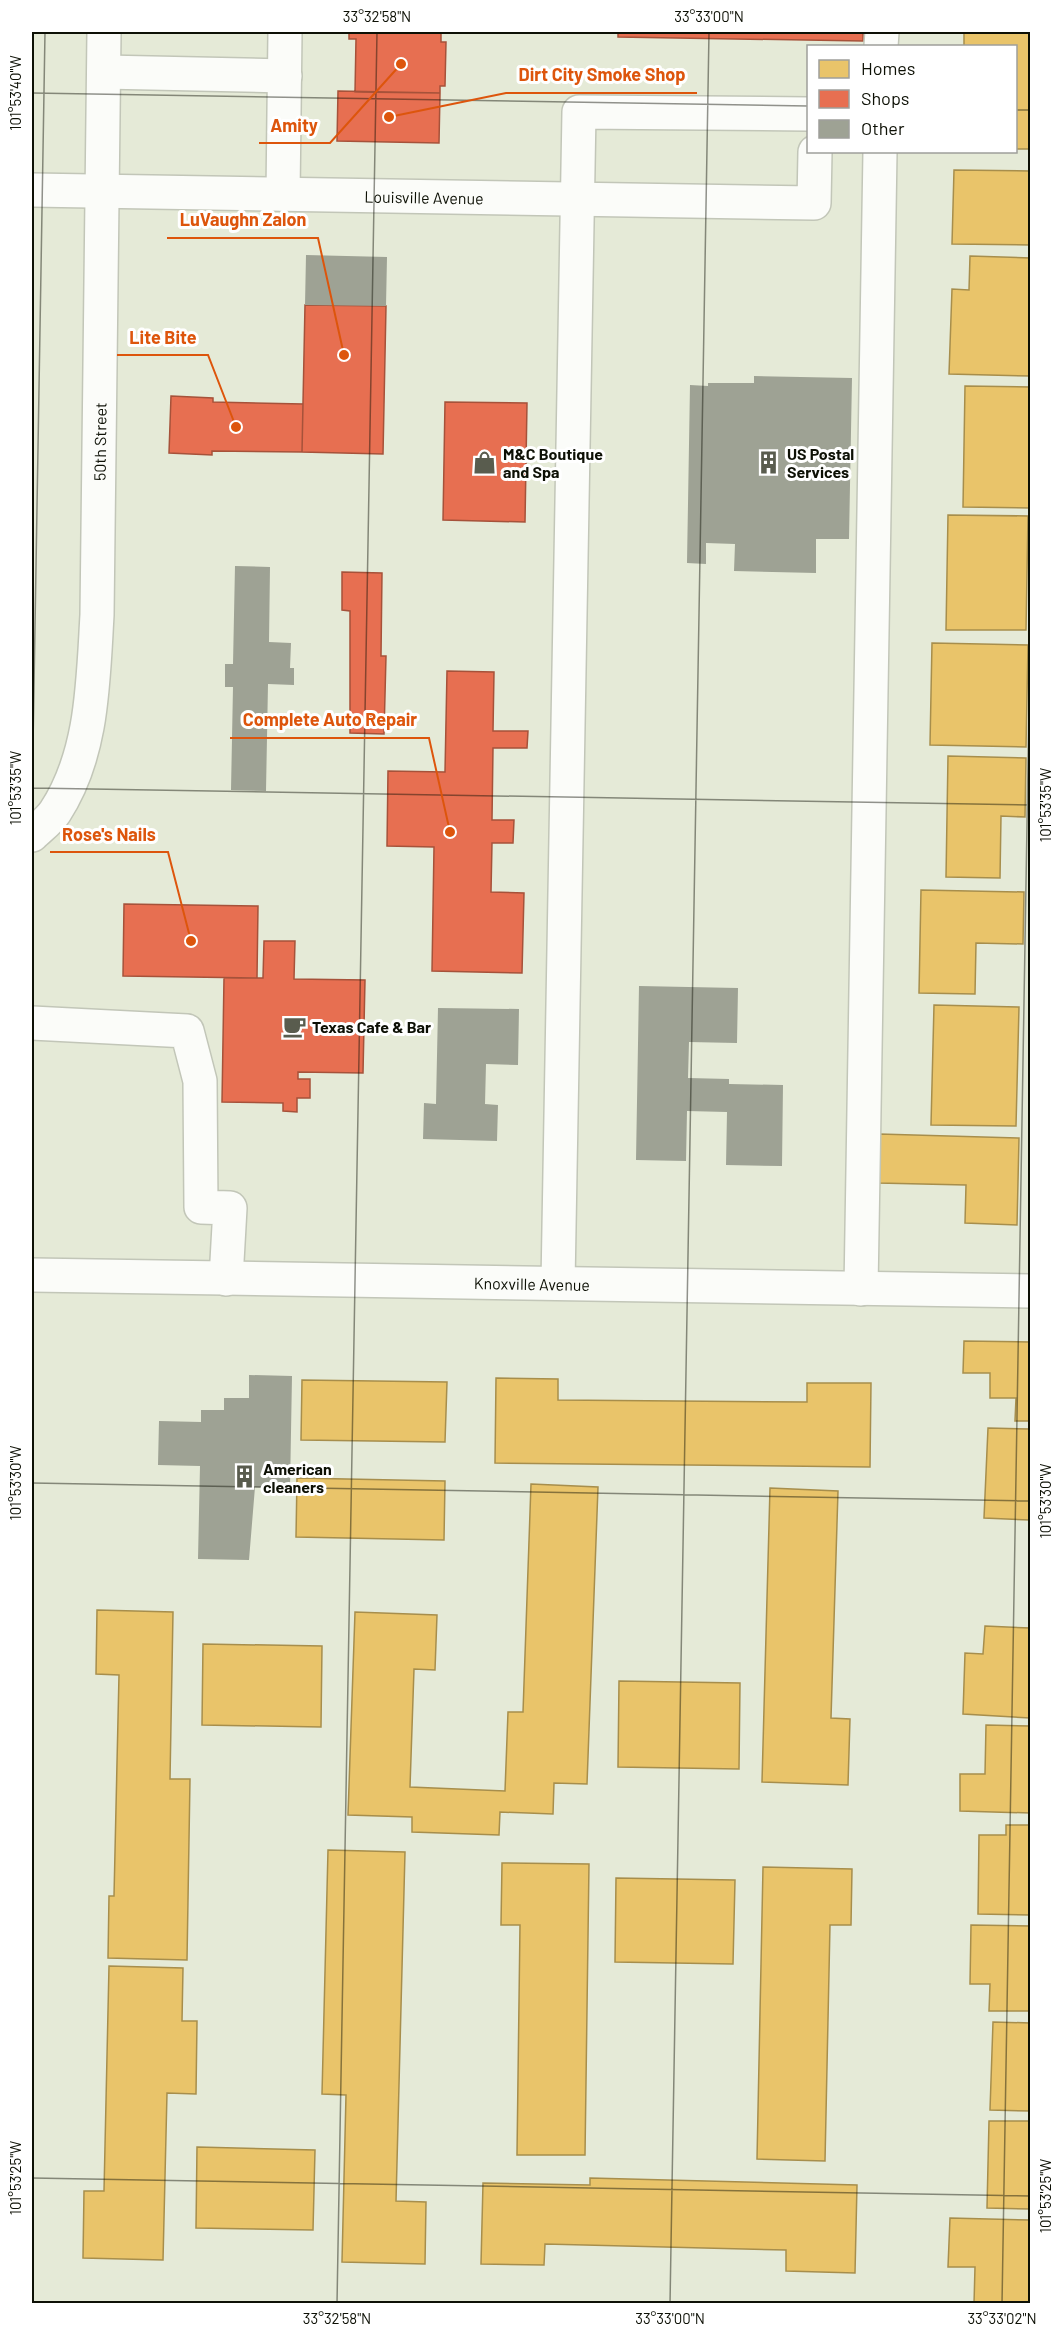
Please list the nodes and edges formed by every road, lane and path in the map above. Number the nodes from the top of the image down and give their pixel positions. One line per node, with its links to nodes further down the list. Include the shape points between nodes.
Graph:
1 (104, 32): 3 (street, 50th Street)
2 (285, 32): 4 (street)
3 (104, 72): 4 (street); 9 (street, 50th Street)
4 (285, 76): 10 (street)
5 (807, 114): 11 (street, via 579,112)
6 (815, 153): 11 (street, Louisville Avenue, via 814,203)
7 (880, 153): 17 (street)
8 (32, 190): 9 (street, Louisville Avenue)
9 (103, 191): 10 (street, Louisville Avenue); 12 (street, 50th Street, via 97,615 91,702 80,758 54,813)
10 (283, 194): 11 (street, Louisville Avenue)
11 (578, 199): 16 (street)
12 (32, 835)
13 (32, 1023): 15 (street, via 187,1031 200,1081 201,1207 230,1208)
14 (32, 1275): 15 (street, Knoxville Avenue)
15 (226, 1279): 16 (street, Knoxville Avenue)
16 (558, 1283): 17 (street, Knoxville Avenue)
17 (861, 1289): 18 (street, Knoxville Avenue)
18 (1030, 1291)

